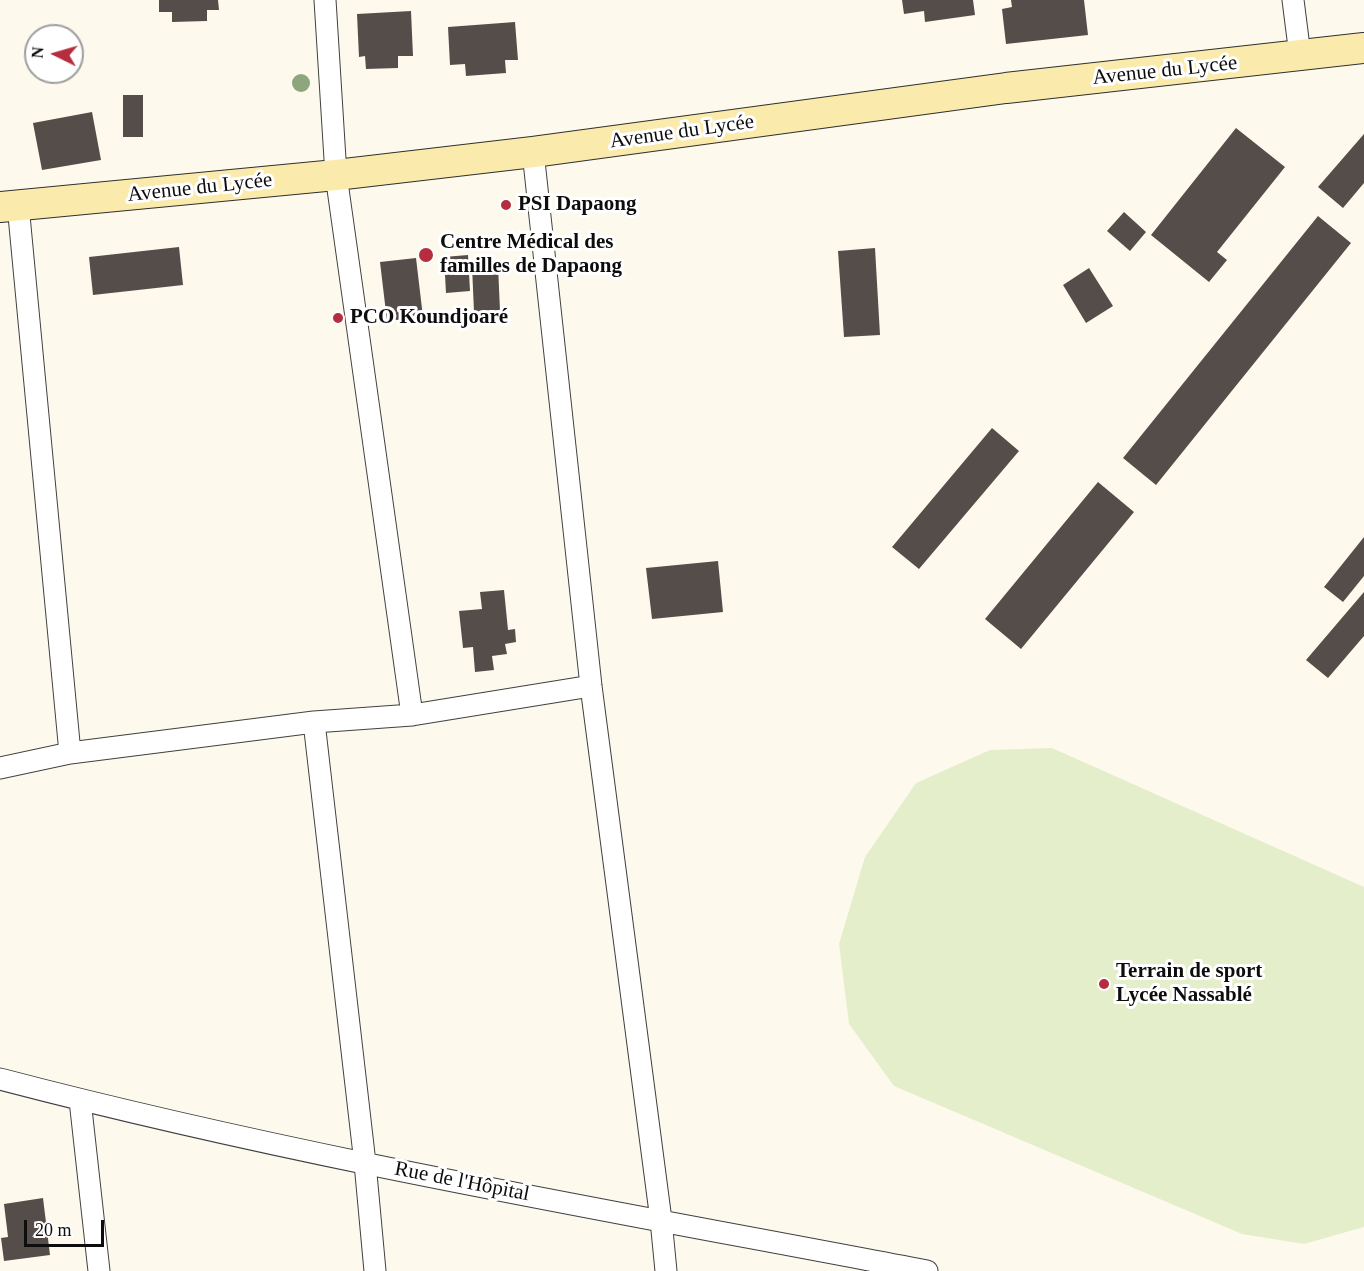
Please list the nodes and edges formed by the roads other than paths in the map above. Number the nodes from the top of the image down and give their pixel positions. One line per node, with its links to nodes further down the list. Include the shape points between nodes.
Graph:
1 (325, 0): 6 (street)
2 (1293, 0): 4 (street)
3 (1364, 48): 4 (main road, Avenue du Lycée)
4 (1300, 55): 5 (main road, Avenue du Lycée, via 1006,88)
5 (533, 152): 6 (main road, Avenue du Lycée); 8 (street)
6 (336, 175): 7 (main road, Avenue du Lycée); 9 (street)
7 (9, 206): 11 (street)
8 (591, 686): 9 (street); 16 (street)
9 (412, 715): 10 (street)
10 (314, 722): 11 (street); 15 (street)
11 (70, 753): 12 (street)
12 (0, 768)
13 (0, 1079): 14 (street, Rue de l'Hôpital)
14 (80, 1100): 15 (street, Rue de l'Hôpital); 17 (street)
15 (365, 1163): 16 (street, Rue de l'Hôpital); 18 (street)
16 (661, 1220): 19 (street); 20 (street, Rue de l'Hôpital)
17 (99, 1271)
18 (375, 1271)
19 (666, 1271)
20 (927, 1271)

